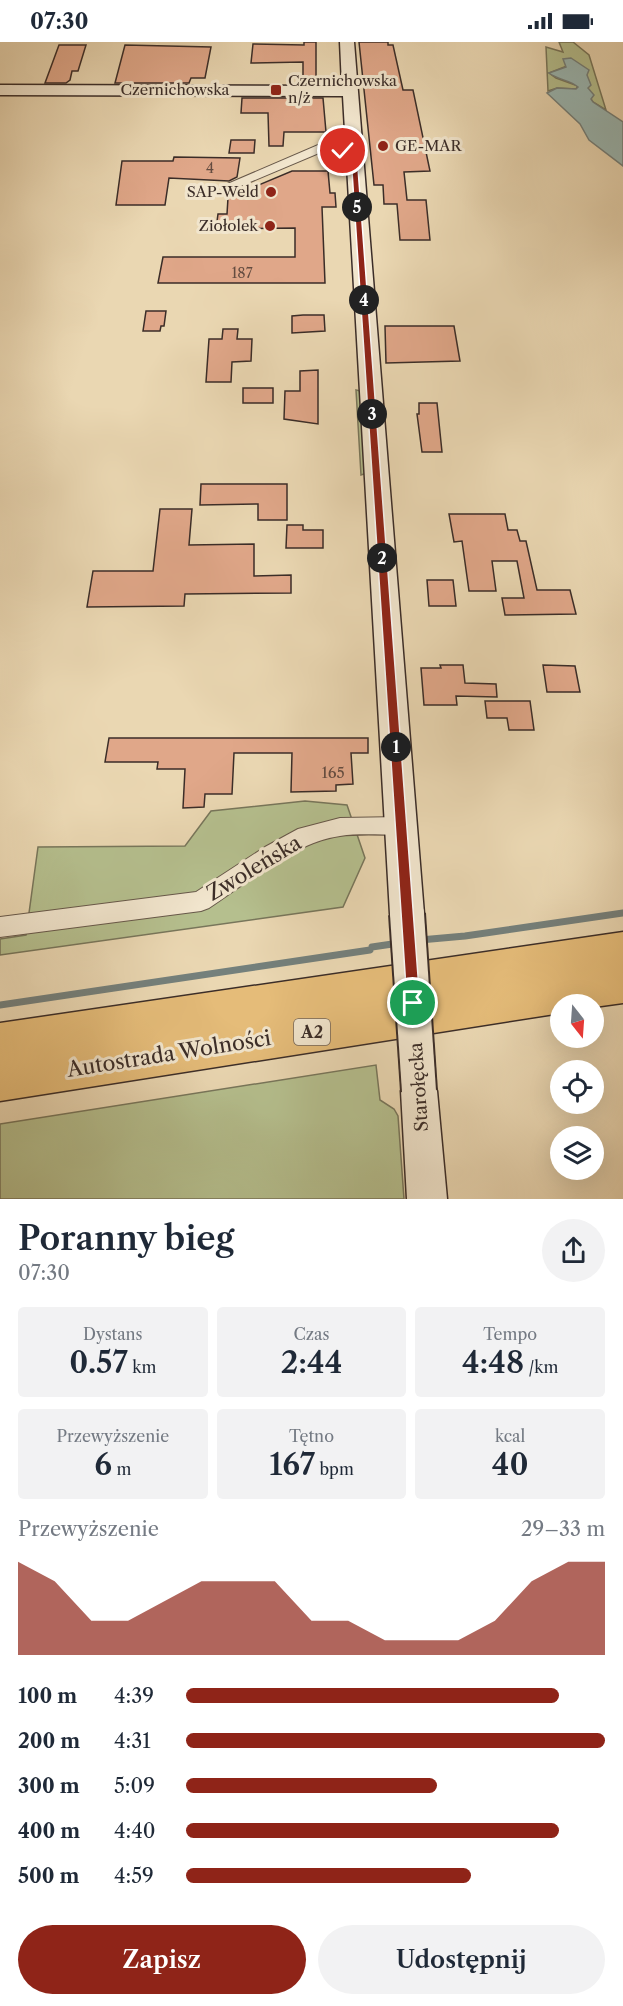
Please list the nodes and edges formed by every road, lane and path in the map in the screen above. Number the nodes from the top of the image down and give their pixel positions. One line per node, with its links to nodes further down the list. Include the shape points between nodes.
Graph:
1 (347, 42): 3 (street, Starołęcka)
2 (0, 90): 3 (street, Czernichowska)
3 (351, 91): 4 (street, Starołęcka)
4 (353, 145): 5 (street); 5 (street, via 343,151); 7 (street, Starołęcka)
5 (312, 150): 6 (street)
6 (231, 185)
7 (401, 826): 8 (street, Zwoleńska, via 340,827 306,836 201,901); 13 (street, Starołęcka, bridge)
8 (0, 927)
9 (623, 950): 11 (highway, Autostrada Wolności / A2)
10 (623, 984): 12 (highway, Autostrada Wolności / A2)
11 (0, 1043)
12 (0, 1080)
13 (427, 1199)

